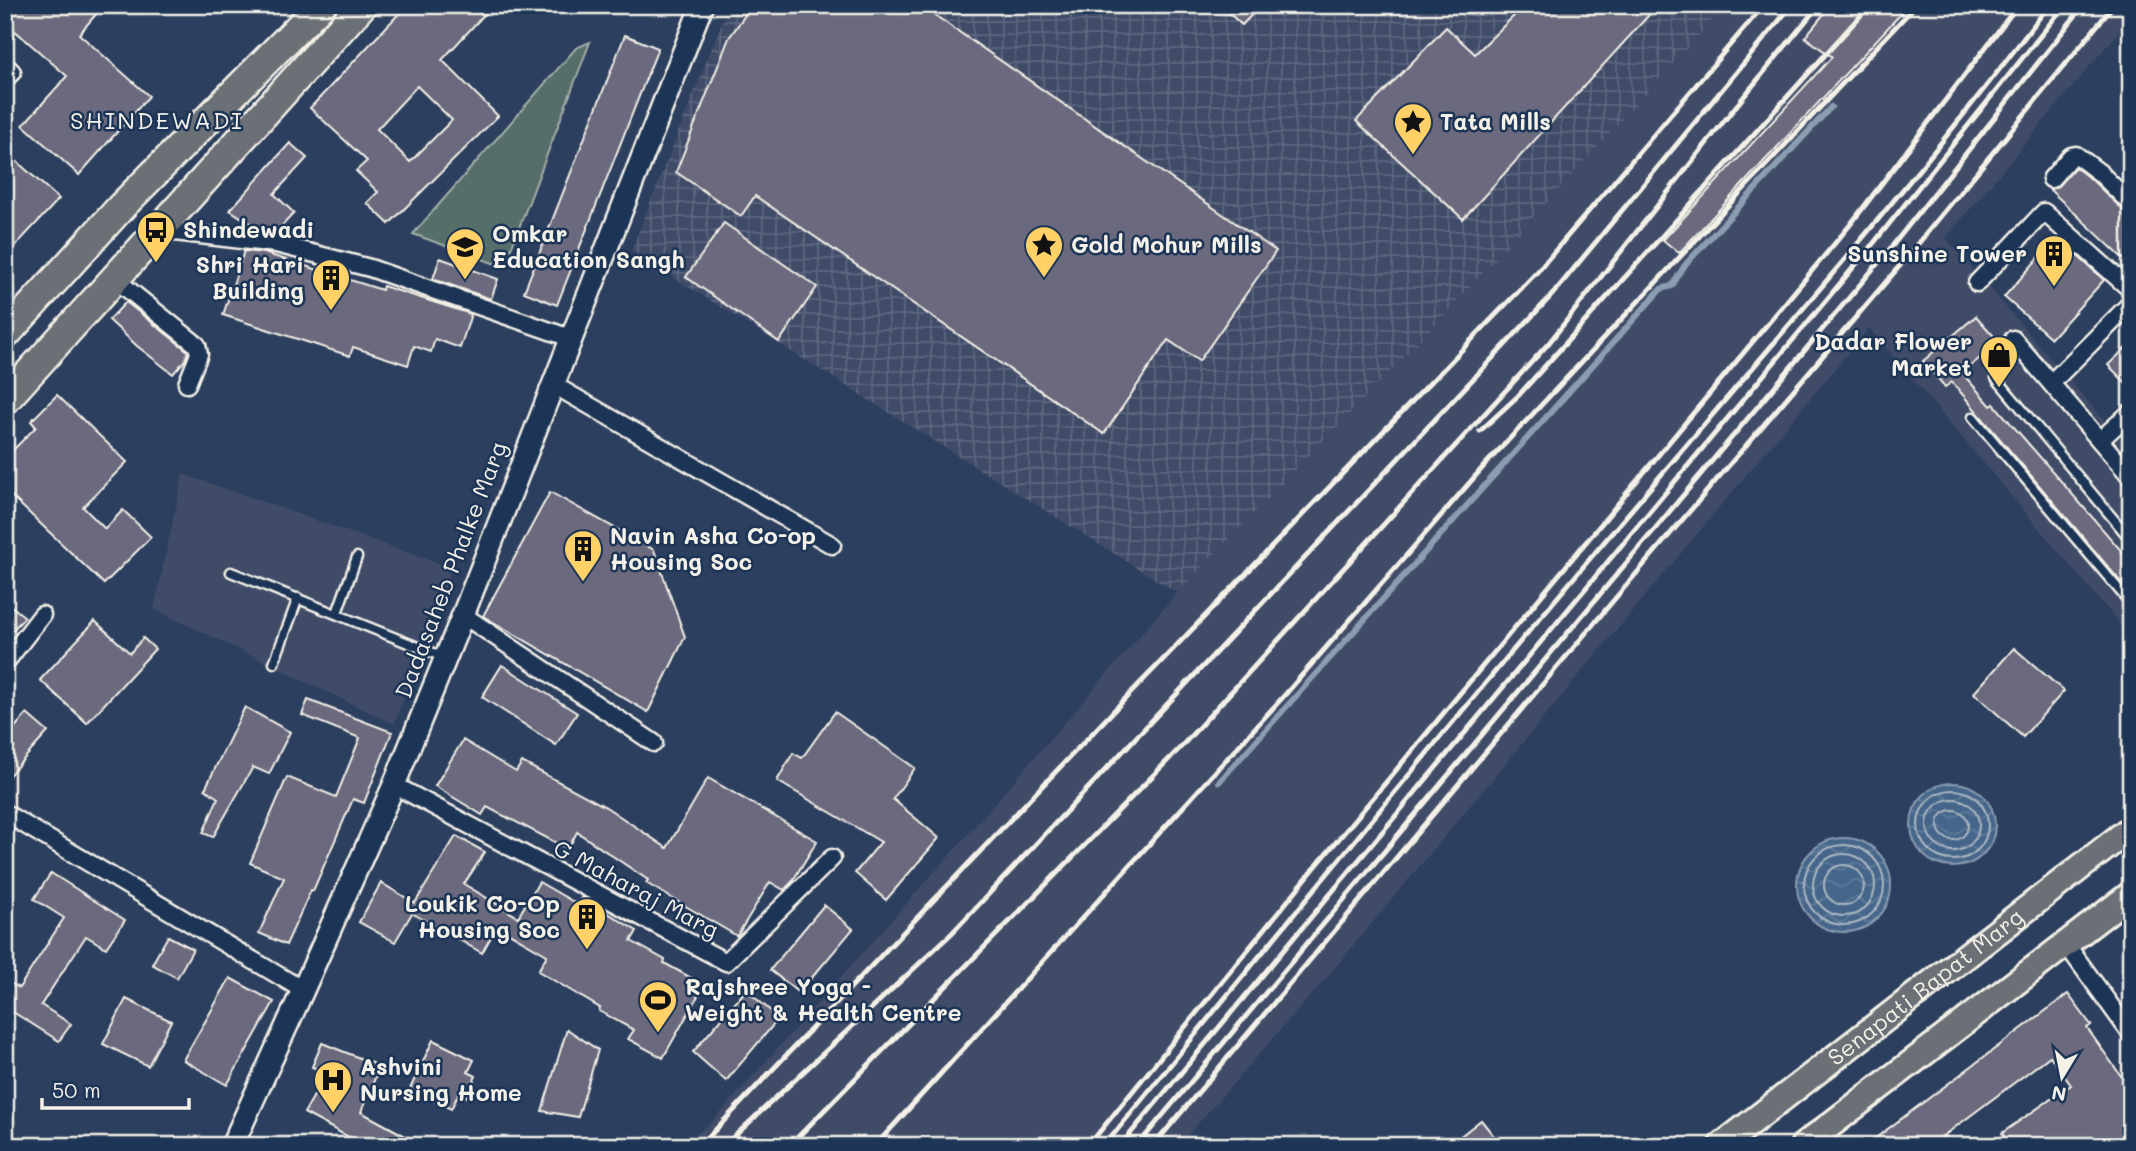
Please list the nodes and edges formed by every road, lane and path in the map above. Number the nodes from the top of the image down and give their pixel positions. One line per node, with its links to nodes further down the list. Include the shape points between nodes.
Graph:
1 (321, 5): 13 (highway, via 122,206)
2 (362, 5): 8 (highway)
3 (702, 5): 14 (street, Dadasaheb Phalke Marg)
4 (5, 65): 5 (street, via 12,72)
5 (5, 79)
6 (2051, 179): 7 (street, via 2076,155)
7 (2131, 204)
8 (158, 230): 9 (highway); 14 (street, via 276,244 370,268)
9 (115, 279): 18 (street, via 197,345 199,354); 20 (highway)
10 (1977, 283): 11 (street, via 2044,212)
11 (2131, 290)
12 (2131, 303): 17 (street)
13 (5, 335)
14 (570, 338): 19 (street, Dadasaheb Phalke Marg)
15 (2013, 339): 17 (street)
16 (1996, 378): 25 (lane)
17 (2051, 383): 23 (street)
18 (187, 384)
19 (552, 384): 26 (street); 33 (street, Dadasaheb Phalke Marg)
20 (5, 400)
21 (2131, 412): 23 (street)
22 (1973, 417): 30 (lane)
23 (2100, 440): 24 (street)
24 (2131, 477)
25 (2131, 540)
26 (832, 545)
27 (358, 557): 31 (lane)
28 (231, 572): 29 (lane)
29 (298, 598): 31 (lane); 36 (lane)
30 (2131, 604)
31 (337, 613): 34 (lane)
32 (42, 615): 35 (street)
33 (463, 615): 34 (street, Dadasaheb Phalke Marg); 37 (street)
34 (446, 658): 38 (street, Dadasaheb Phalke Marg)
35 (5, 663)
36 (274, 663)
37 (654, 743)
38 (394, 785): 41 (street, G Maharaj Marg, via 726,962); 44 (street, Dadasaheb Phalke Marg)
39 (5, 813): 44 (street)
40 (2131, 828): 47 (main road, Senapati Bapat Marg)
41 (832, 859)
42 (2131, 894): 43 (main road)
43 (2066, 944): 45 (street); 48 (main road)
44 (303, 990): 46 (street, Dadasaheb Phalke Marg)
45 (2131, 1034)
46 (232, 1146)
47 (1721, 1146)
48 (1803, 1146)

